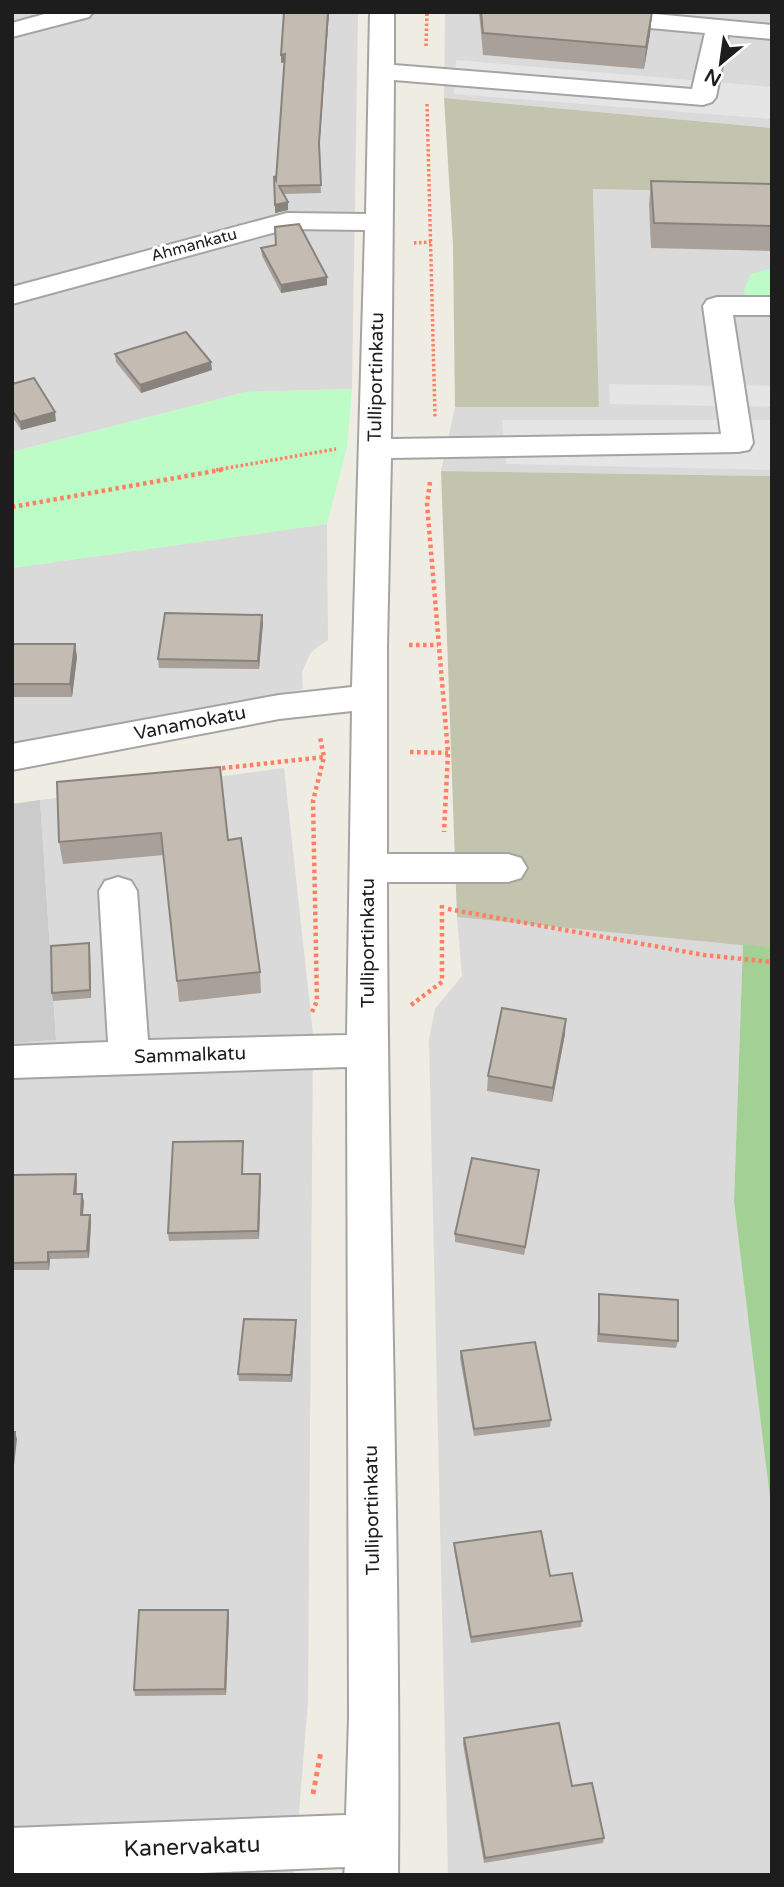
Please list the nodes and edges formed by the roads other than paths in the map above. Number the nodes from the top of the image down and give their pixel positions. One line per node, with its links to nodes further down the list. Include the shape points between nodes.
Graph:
1 (80, 12): 5 (street)
2 (382, 12): 7 (street, Tulliportinkatu)
3 (606, 17): 4 (street)
4 (718, 27): 6 (street); 7 (street, via 703,97)
5 (12, 30)
6 (772, 32)
7 (382, 72): 8 (street, Tulliportinkatu)
8 (379, 222): 9 (street, Ahmankatu, via 287,221); 11 (street, Tulliportinkatu)
9 (12, 296)
10 (772, 306): 11 (street, via 717,306 738,443)
11 (361, 448): 12 (street, Tulliportinkatu)
12 (369, 697): 13 (street, Vanamokatu, via 279,706); 14 (street, Tulliportinkatu)
13 (12, 757)
14 (369, 868): 15 (street); 17 (street, Tulliportinkatu)
15 (508, 868)
16 (118, 891): 18 (street)
17 (367, 1051): 18 (street, Sammalkatu); 21 (street, Tulliportinkatu, via 374,1718)
18 (129, 1057): 19 (street, Sammalkatu)
19 (12, 1062)
20 (12, 1854): 21 (street, Kanervakatu)
21 (371, 1857)

